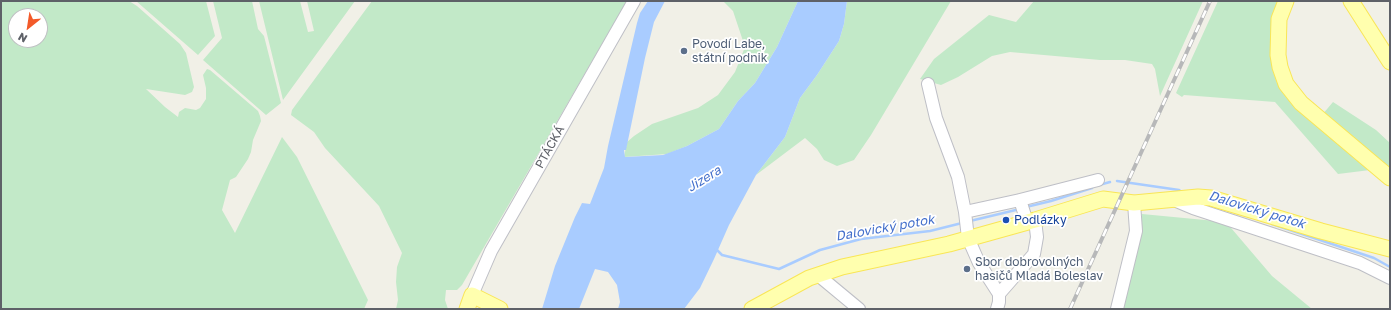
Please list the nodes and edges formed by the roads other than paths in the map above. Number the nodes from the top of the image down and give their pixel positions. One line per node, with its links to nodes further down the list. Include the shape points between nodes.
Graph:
1 (634, 1): 18 (street, PTÁCKÁ, via 491,251)
2 (1286, 1): 6 (main road, via 1279,19 1278,55 1286,84 1301,103)
3 (1351, 1): 4 (main road)
4 (1390, 62)
5 (928, 84): 11 (street, via 936,118 958,178)
6 (1390, 178)
7 (1098, 180): 9 (street)
8 (1178, 199): 10 (main road); 14 (main road, via 1211,198); 16 (street, via 1193,208 1360,264)
9 (1020, 200): 11 (street); 12 (street)
10 (1134, 203): 12 (main road, via 1103,199); 23 (street, via 1136,231)
11 (965, 212): 13 (street)
12 (1031, 221): 13 (main road); 17 (street, via 1037,236 1034,254)
13 (968, 238): 15 (main road, via 842,267); 17 (street, via 979,263)
14 (1390, 249)
15 (818, 275): 20 (main road); 21 (street)
16 (1390, 278)
17 (999, 294): 22 (street)
18 (470, 302): 19 (main road)
19 (500, 309)
20 (752, 309)
21 (859, 309)
22 (997, 309)
23 (1117, 309)

